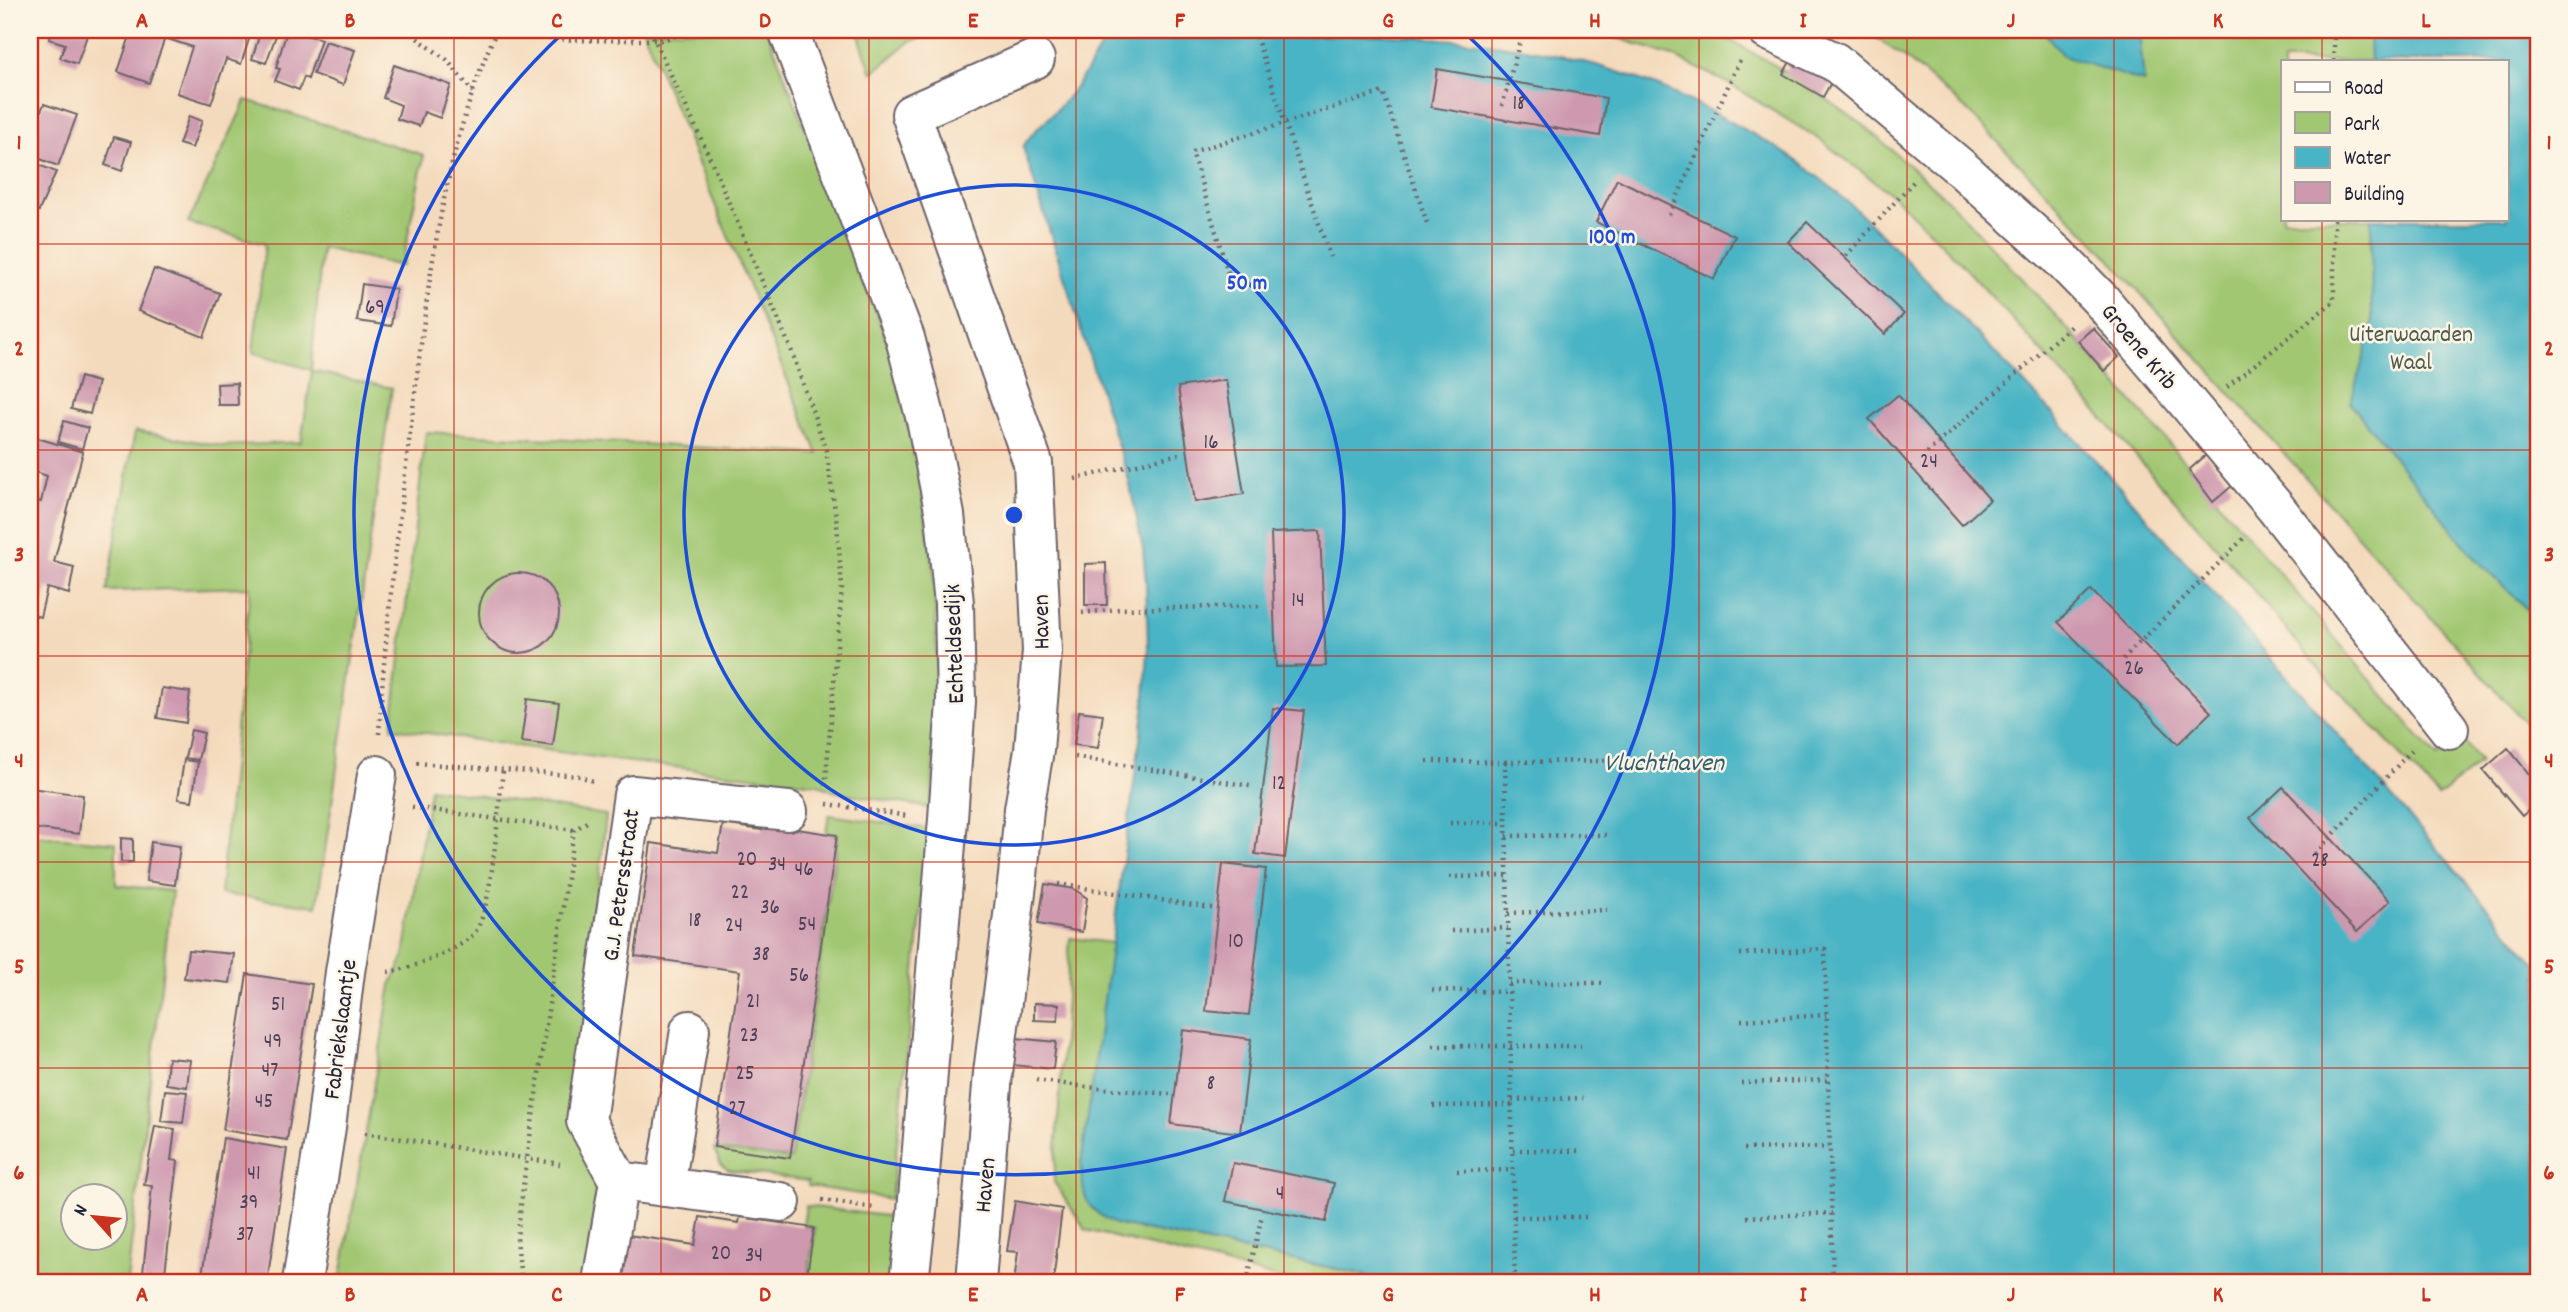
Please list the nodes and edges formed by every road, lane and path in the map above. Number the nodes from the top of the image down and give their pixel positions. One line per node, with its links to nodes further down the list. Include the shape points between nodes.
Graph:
1 (407, 30): 14 (path, via 447,60)
2 (496, 30): 14 (path)
3 (514, 30): 10 (path, via 556,39)
4 (650, 30): 10 (path)
5 (691, 30): 10 (path)
6 (1254, 30): 16 (path)
7 (1523, 30): 15 (path)
8 (2334, 30): 13 (path)
9 (792, 31): 101 (street, Echteldsedijk, via 905,338 945,515 954,603 956,702)
10 (655, 40): 41 (path, via 792,352 826,450 842,587)
11 (1755, 42): 17 (street, Groene Krib, via 1835,62); 18 (path)
12 (1035, 59): 73 (street, Haven, via 911,114 1034,463 1042,651)
13 (2334, 60)
14 (472, 92): 39 (path, via 452,155 418,371 384,644)
15 (1502, 106)
16 (1287, 124): 20 (path, via 1383,92); 22 (path); 23 (path, via 1192,152)
17 (1941, 152): 21 (path); 24 (street, Groene Krib)
18 (1669, 215)
19 (2334, 220): 25 (path, via 2334,301)
20 (1427, 223)
21 (1846, 256)
22 (1330, 257)
23 (1232, 286)
24 (2101, 300): 25 (street, Groene Krib); 26 (path)
25 (2196, 413): 29 (street, Groene Krib)
26 (1927, 453)
27 (1179, 454): 28 (path)
28 (1092, 474)
29 (2276, 507): 32 (path); 33 (street, Groene Krib)
30 (1263, 606): 31 (path)
31 (1119, 609)
32 (2123, 659)
33 (2445, 724): 52 (path)
34 (1427, 761): 36 (path)
35 (1607, 761): 36 (path)
36 (1505, 762): 48 (path)
37 (1106, 763): 40 (path)
38 (503, 771): 39 (path, G.J. Petersstraat, via 413,762); 42 (path, G.J. Petersstraat, via 580,776); 46 (path)
39 (377, 775): 46 (path, via 394,804); 62 (street, Fabriekslaantje)
40 (1250, 786)
41 (825, 792)
42 (633, 795): 44 (street); 49 (path); 86 (street, G.J. Petersstraat, via 586,1121)
43 (830, 804): 45 (path)
44 (788, 811)
45 (910, 816)
46 (497, 819): 49 (path); 62 (path, via 487,900 477,930 466,942 392,972)
47 (1450, 823): 48 (path)
48 (1506, 823): 51 (path)
49 (574, 830): 85 (path)
50 (1607, 835): 51 (path)
51 (1506, 836): 53 (path)
52 (2315, 854)
53 (1507, 876): 54 (path); 58 (path)
54 (1449, 877)
55 (1092, 890): 56 (path)
56 (1212, 908)
57 (1607, 910): 58 (path)
58 (1508, 913): 59 (path)
59 (1508, 928): 60 (path); 63 (path)
60 (1451, 931)
61 (1740, 954): 67 (path, via 1825,949)
62 (345, 972): 80 (street, Fabriekslaantje)
63 (1510, 983): 64 (path); 66 (path)
64 (1602, 983)
65 (1432, 990): 66 (path)
66 (1509, 992): 70 (path)
67 (1826, 1015): 68 (path); 74 (path)
68 (1741, 1020)
69 (690, 1030): 89 (street)
70 (1510, 1045): 71 (path); 72 (path); 78 (path)
71 (1433, 1046)
72 (1581, 1046)
73 (993, 1073): 76 (path); 102 (street, Haven)
74 (1828, 1080): 75 (path); 81 (path)
75 (1741, 1083)
76 (1170, 1094)
77 (1583, 1098): 78 (path)
78 (1512, 1103): 79 (path); 83 (path)
79 (1433, 1106)
80 (326, 1127): 85 (path); 98 (street, Fabriekslaantje)
81 (1829, 1147): 82 (path); 93 (path)
82 (1744, 1149)
83 (1513, 1150): 84 (path); 87 (path)
84 (1582, 1152)
85 (527, 1160): 86 (path); 99 (path, via 517,1238)
86 (611, 1167): 89 (street); 100 (street)
87 (1513, 1170): 88 (path); 95 (path)
88 (1457, 1171)
89 (665, 1187): 91 (street)
90 (825, 1200): 92 (path)
91 (781, 1202)
92 (877, 1208)
93 (1832, 1213): 97 (path); 105 (path)
94 (1262, 1215): 103 (path)
95 (1514, 1217): 96 (path); 104 (path)
96 (1586, 1217)
97 (1746, 1217)
98 (302, 1282)
99 (521, 1282)
100 (602, 1282)
101 (909, 1282)
102 (976, 1282)
103 (1248, 1282)
104 (1515, 1282)
105 (1833, 1282)

